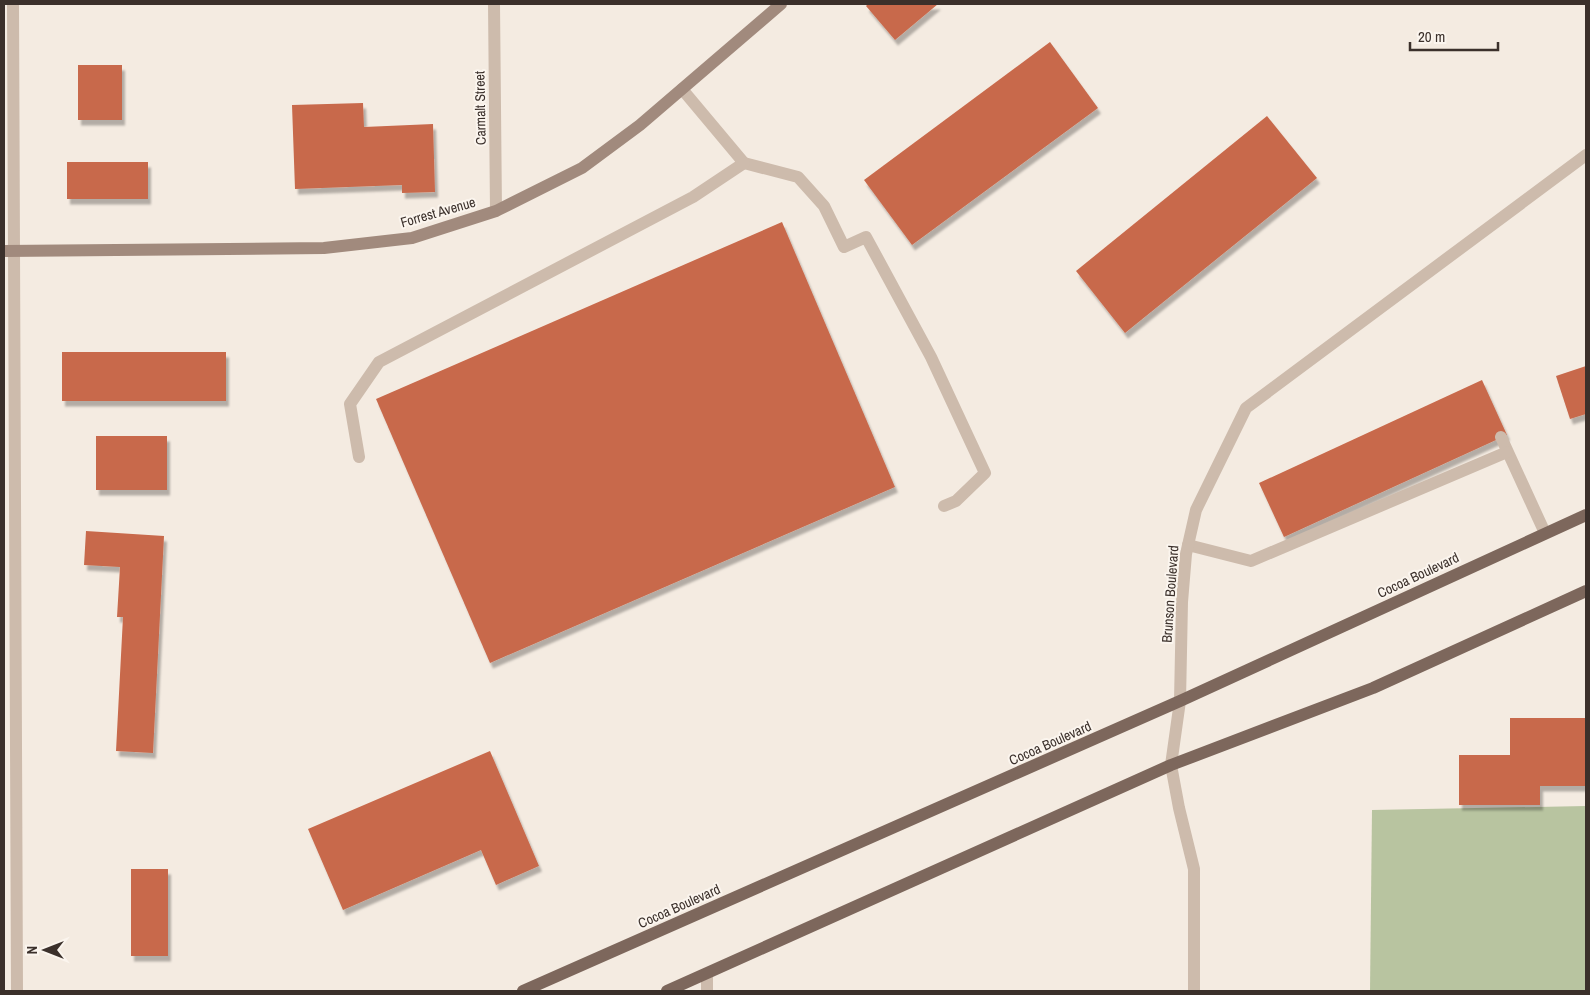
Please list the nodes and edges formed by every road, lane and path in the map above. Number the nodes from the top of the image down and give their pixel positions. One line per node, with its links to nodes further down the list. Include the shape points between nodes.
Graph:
1 (13, 4): 8 (street)
2 (494, 4): 7 (street, Carmalt Street)
3 (781, 4): 4 (street, Forrest Avenue)
4 (682, 89): 6 (street); 7 (street, Forrest Avenue, via 582,168)
5 (1586, 155): 15 (street, Brunson Boulevard, via 1246,408 1196,510)
6 (744, 163): 11 (street, via 693,196 379,362 350,404); 12 (street, via 798,177 824,206 844,247 866,237 930,357 985,473 956,501)
7 (496, 211): 8 (street, Forrest Avenue, via 412,238 324,248)
8 (9, 251): 20 (street)
9 (1501, 437): 10 (street)
10 (1507, 452): 14 (street); 15 (street, via 1251,561)
11 (359, 457)
12 (944, 506)
13 (1586, 515): 14 (main road, Cocoa Boulevard)
14 (1545, 533): 17 (main road, Cocoa Boulevard)
15 (1188, 545): 17 (street, Brunson Boulevard, via 1182,602)
16 (1586, 591): 18 (main road, via 1374,688)
17 (1180, 701): 18 (street, Brunson Boulevard); 21 (main road, Cocoa Boulevard)
18 (1171, 765): 19 (main road); 24 (street, Brunson Boulevard, via 1194,869)
19 (707, 974): 22 (main road); 23 (street)
20 (18, 991)
21 (522, 991)
22 (667, 991)
23 (707, 991)
24 (1194, 991)

